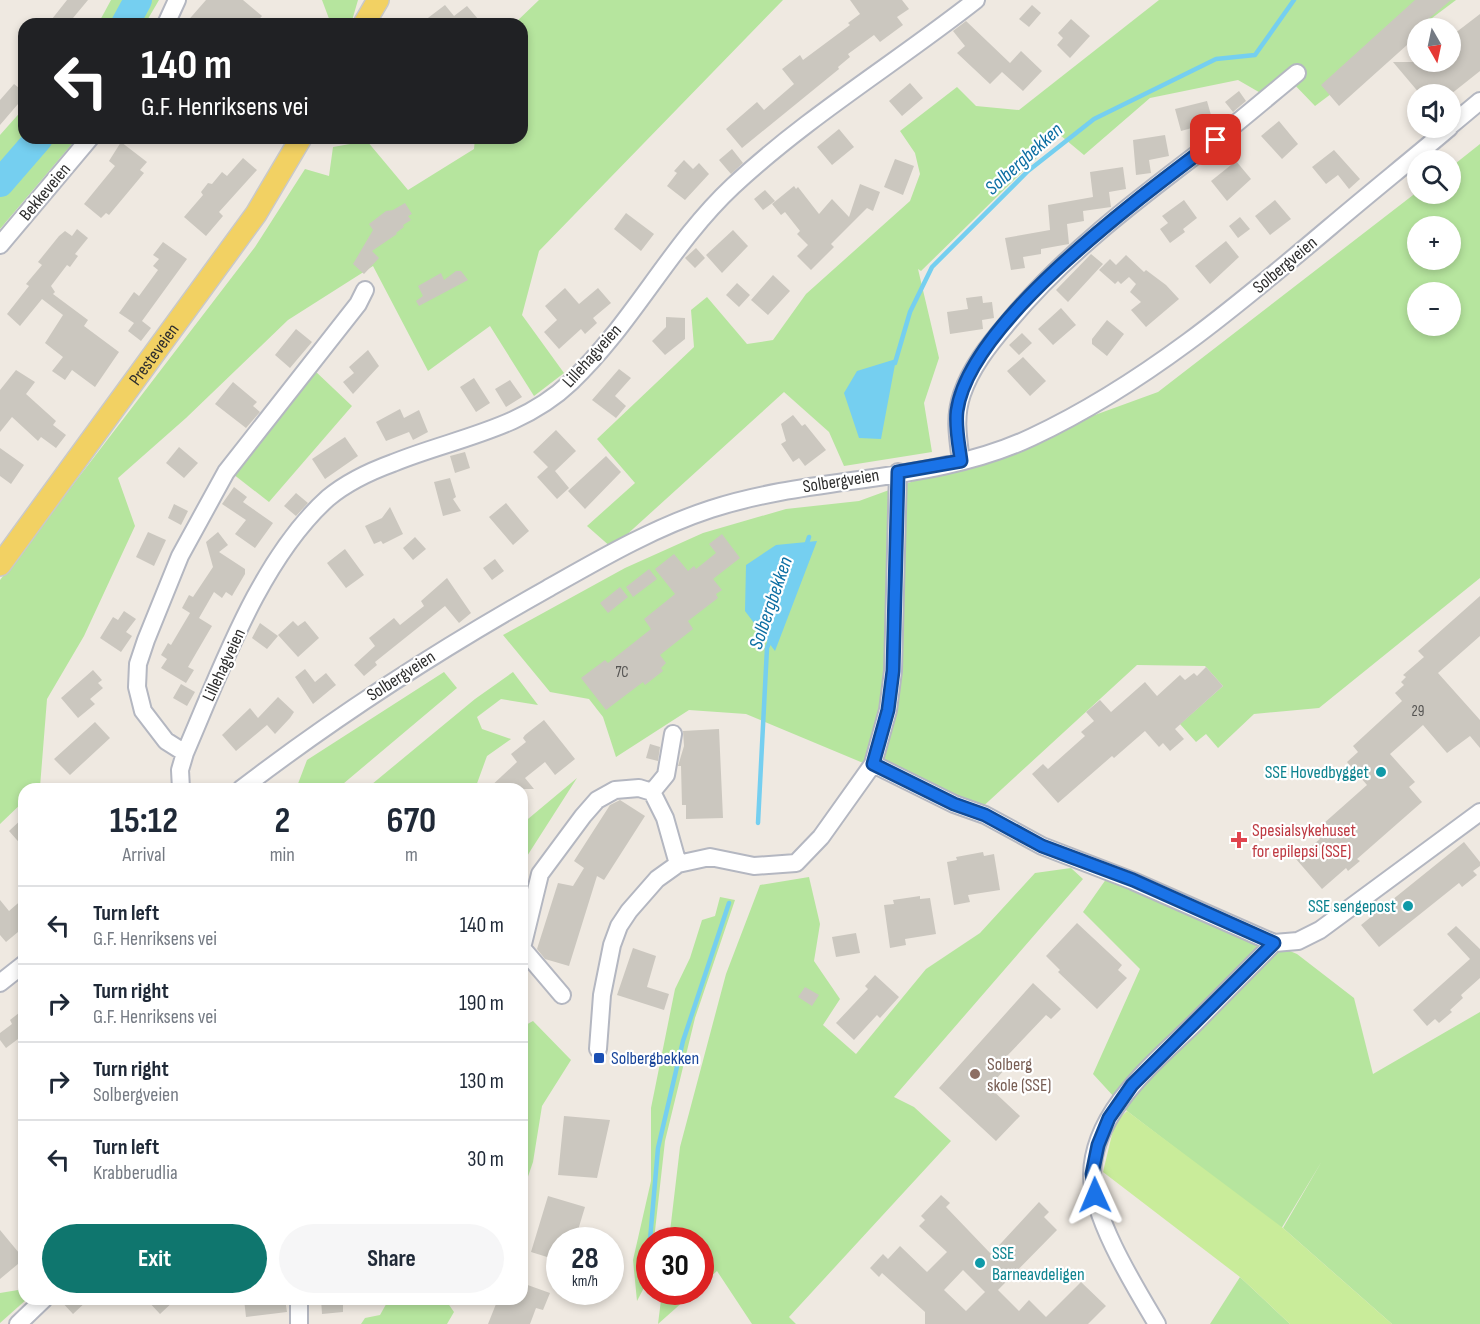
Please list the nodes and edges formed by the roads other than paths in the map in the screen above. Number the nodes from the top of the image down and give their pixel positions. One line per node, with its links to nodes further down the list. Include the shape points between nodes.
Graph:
1 (177, 0): 4 (street)
2 (378, 0): 5 (main road)
3 (976, 0): 18 (street, Lillehagveien, via 838,100 734,185 699,222 614,334 571,382 537,409 495,430 393,462 331,496 288,543 270,572 231,646)
4 (169, 18)
5 (368, 18)
6 (1297, 73): 14 (street, via 1080,248 1023,304 989,345 962,393 957,410)
7 (1480, 101): 8 (street, Solbergveien)
8 (1461, 117)
9 (1437, 138): 14 (street, Solbergveien, via 1277,272 1167,356 1064,421 1028,439)
10 (85, 144): 12 (street, Bekkeveien)
11 (297, 144): 16 (main road, Presteveien, via 250,223)
12 (0, 245)
13 (365, 290): 18 (street, via 226,472 196,522 163,596 138,664 137,687 151,725)
14 (961, 461): 15 (street, Solbergveien)
15 (898, 472): 19 (street, via 893,671 888,710); 21 (street, Solbergveien, via 739,501 709,509 638,539 418,665)
16 (0, 565)
17 (673, 734): 22 (street, via 666,775)
18 (185, 753): 20 (street, Lillehagveien)
19 (873, 764): 24 (street, via 821,837 796,863 754,866 710,857); 26 (street, via 985,815 1042,846 1133,880)
20 (181, 783)
21 (249, 783)
22 (652, 792): 24 (street, via 665,818); 25 (street, via 627,788 597,800 540,874)
23 (1480, 812): 26 (street, via 1320,930 1298,940)
24 (678, 864): 31 (street, via 657,879 619,926 606,966)
25 (528, 923)
26 (1274, 943): 36 (street, via 1132,1085 1109,1118 1098,1145 1092,1174 1101,1217)
27 (528, 955): 30 (street)
28 (18, 969): 29 (street)
29 (0, 983)
30 (562, 994)
31 (598, 1049)
32 (38, 1305): 34 (street)
33 (299, 1305): 35 (street)
34 (18, 1324)
35 (299, 1324)
36 (1157, 1324)

